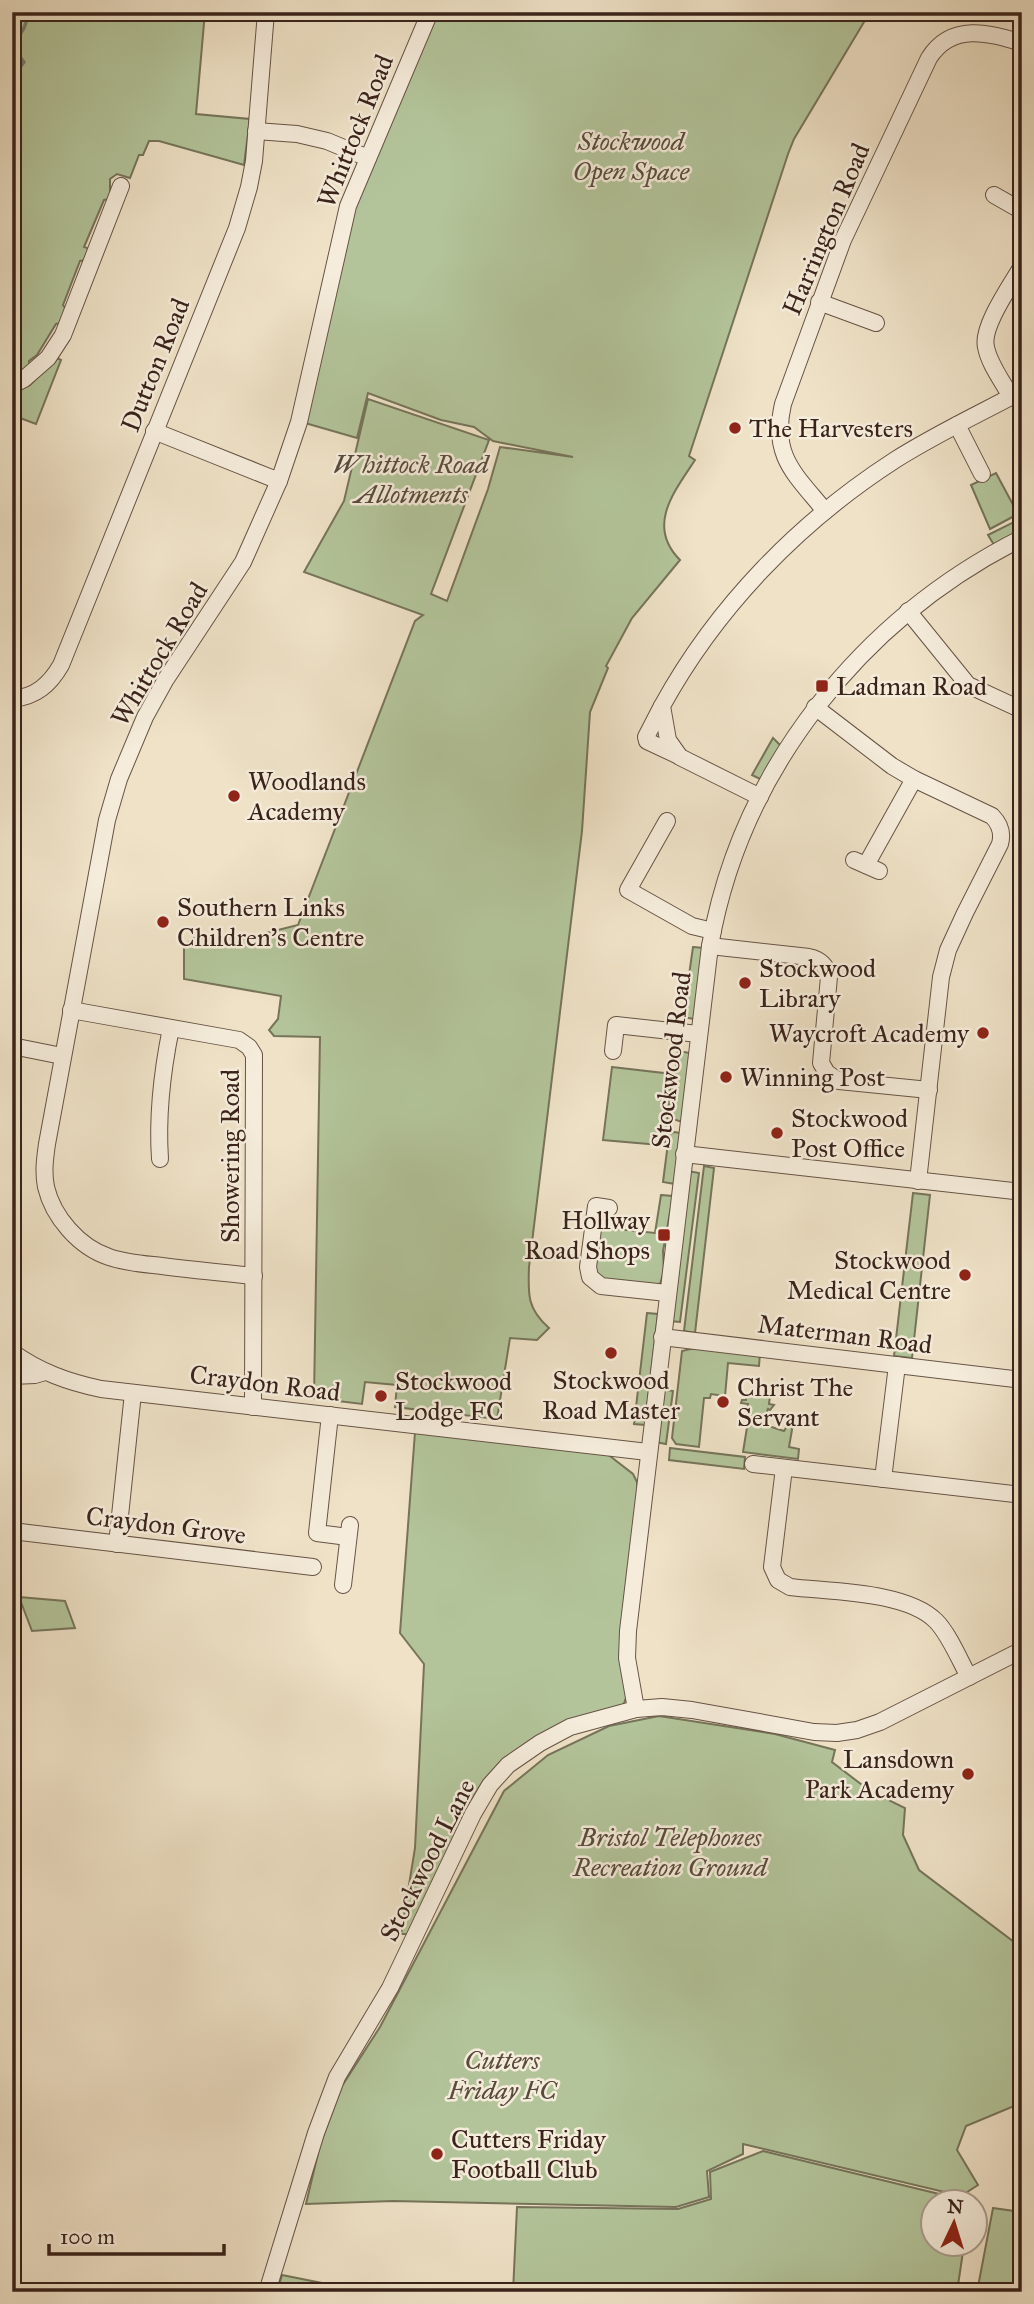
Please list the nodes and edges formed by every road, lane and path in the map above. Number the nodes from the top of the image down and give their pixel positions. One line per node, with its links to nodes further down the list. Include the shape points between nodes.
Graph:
1 (266, 12): 4 (street, Dutton Road)
2 (430, 12): 5 (street, Whittock Road)
3 (1022, 43): 10 (street, Harrington Road, via 973,32 946,41 933,52 850,222)
4 (256, 131): 5 (street, via 327,141); 15 (street, Dutton Road, via 249,187 237,228)
5 (368, 158): 17 (street, Whittock Road, via 348,206 299,422)
6 (121, 186): 12 (street, via 63,335 48,358)
7 (994, 195): 8 (street)
8 (1022, 211)
9 (1022, 267): 13 (street, via 985,338 987,352)
10 (819, 302): 11 (street); 18 (street, Harrington Road, via 783,404 779,431 788,465)
11 (876, 323)
12 (12, 385)
13 (1016, 394): 14 (street)
14 (957, 425): 16 (street); 18 (street, via 896,460)
15 (154, 431): 17 (street); 21 (street, Dutton Road, via 61,665 50,683)
16 (982, 474)
17 (279, 481): 29 (street, Whittock Road, via 243,562 166,679 131,747 107,820)
18 (825, 511): 25 (street, via 742,591 662,706 668,740 680,757)
19 (1022, 538): 20 (street, Stockwood Road, via 976,562)
20 (908, 611): 22 (street, Stockwood Road, via 869,645); 23 (street, via 968,685)
21 (12, 699)
22 (815, 707): 24 (street); 25 (street, Stockwood Road)
23 (1022, 709)
24 (914, 779): 27 (street); 35 (street, via 992,817 1002,834 948,950)
25 (760, 797): 28 (street, Stockwood Road, via 730,869)
26 (667, 821): 28 (street, via 637,856 626,894)
27 (866, 865)
28 (712, 938): 31 (street, Stockwood Road); 35 (street, via 809,957 826,968 821,1063 827,1073 839,1081)
29 (71, 1010): 30 (street, Showering Road); 34 (street, Whittock Road)
30 (171, 1028): 37 (street, via 160,1096); 41 (street, Showering Road, via 239,1040 254,1055)
31 (698, 1034): 33 (street, via 616,1026); 36 (street, Stockwood Road)
32 (12, 1046): 34 (street)
33 (614, 1051)
34 (62, 1056): 41 (street, Whittock Road, via 44,1167 53,1207 66,1227 107,1257)
35 (929, 1090): 38 (street)
36 (684, 1154): 38 (street); 42 (street, Stockwood Road)
37 (160, 1159)
38 (918, 1181): 39 (street)
39 (1022, 1192)
40 (609, 1208): 42 (street, via 596,1206 590,1276 601,1286)
41 (254, 1276): 50 (street, Showering Road)
42 (667, 1293): 43 (street, Stockwood Road)
43 (662, 1337): 45 (street, Materman Road); 52 (street, Stockwood Road)
44 (12, 1352): 46 (street, Craydon Road)
45 (897, 1366): 48 (street, Materman Road); 55 (street)
46 (45, 1372): 47 (street, Craydon Road); 49 (street, Craydon Road, via 80,1385)
47 (12, 1376)
48 (1022, 1380)
49 (133, 1393): 50 (street, Craydon Road); 58 (street)
50 (253, 1407): 51 (street, Craydon Road)
51 (330, 1415): 52 (street, Craydon Road); 60 (street, via 317,1533 349,1531)
52 (648, 1452): 63 (street, Stockwood Road, via 627,1647)
53 (752, 1464): 54 (street)
54 (784, 1468): 55 (street); 62 (street, via 772,1567 778,1580 790,1587 910,1604 937,1622)
55 (883, 1479): 56 (street)
56 (1022, 1495)
57 (12, 1531): 58 (street, Craydon Grove)
58 (117, 1544): 59 (street, Craydon Grove)
59 (313, 1567)
60 (344, 1585)
61 (1022, 1650): 62 (street, Stockwood Lane)
62 (969, 1677): 63 (street, Stockwood Lane, via 880,1722 837,1733 692,1710)
63 (636, 1709): 64 (street, Stockwood Lane, via 560,1732 508,1765 490,1785 390,1988 337,2077)
64 (267, 2292)

